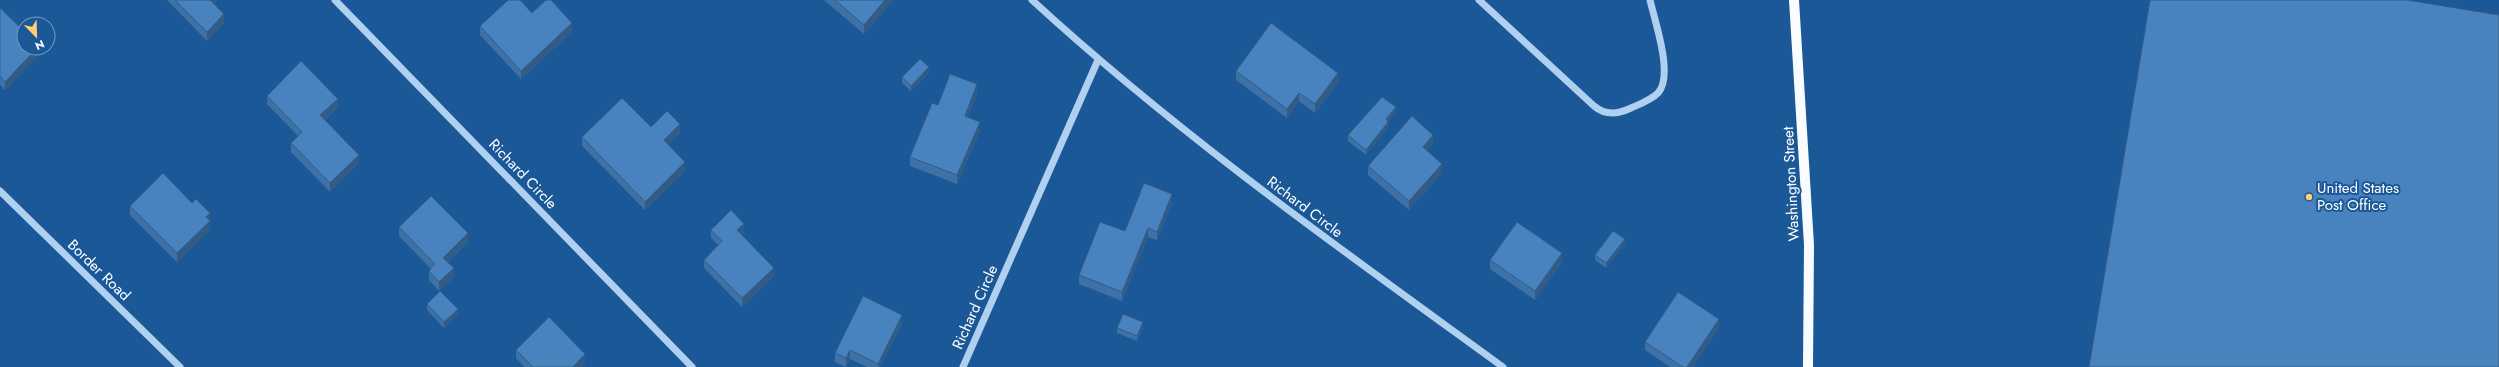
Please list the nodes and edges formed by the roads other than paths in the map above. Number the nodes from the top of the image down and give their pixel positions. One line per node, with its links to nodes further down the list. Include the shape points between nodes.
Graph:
1 (335, 0): 9 (street, Richard Circle)
2 (1032, 0): 6 (street, Richard Circle)
3 (1479, 0): 4 (street, via 1594,106 1611,114 1649,99 1658,93 1664,83 1665,68)
4 (1650, 0)
5 (1794, 0): 12 (main road, Washington Street, via 1809,246)
6 (1098, 60): 10 (street, Richard Circle); 11 (street, Richard Circle, via 1221,160)
7 (0, 191): 8 (street, Border Road)
8 (180, 367)
9 (692, 367)
10 (963, 367)
11 (1503, 367)
12 (1808, 367)

